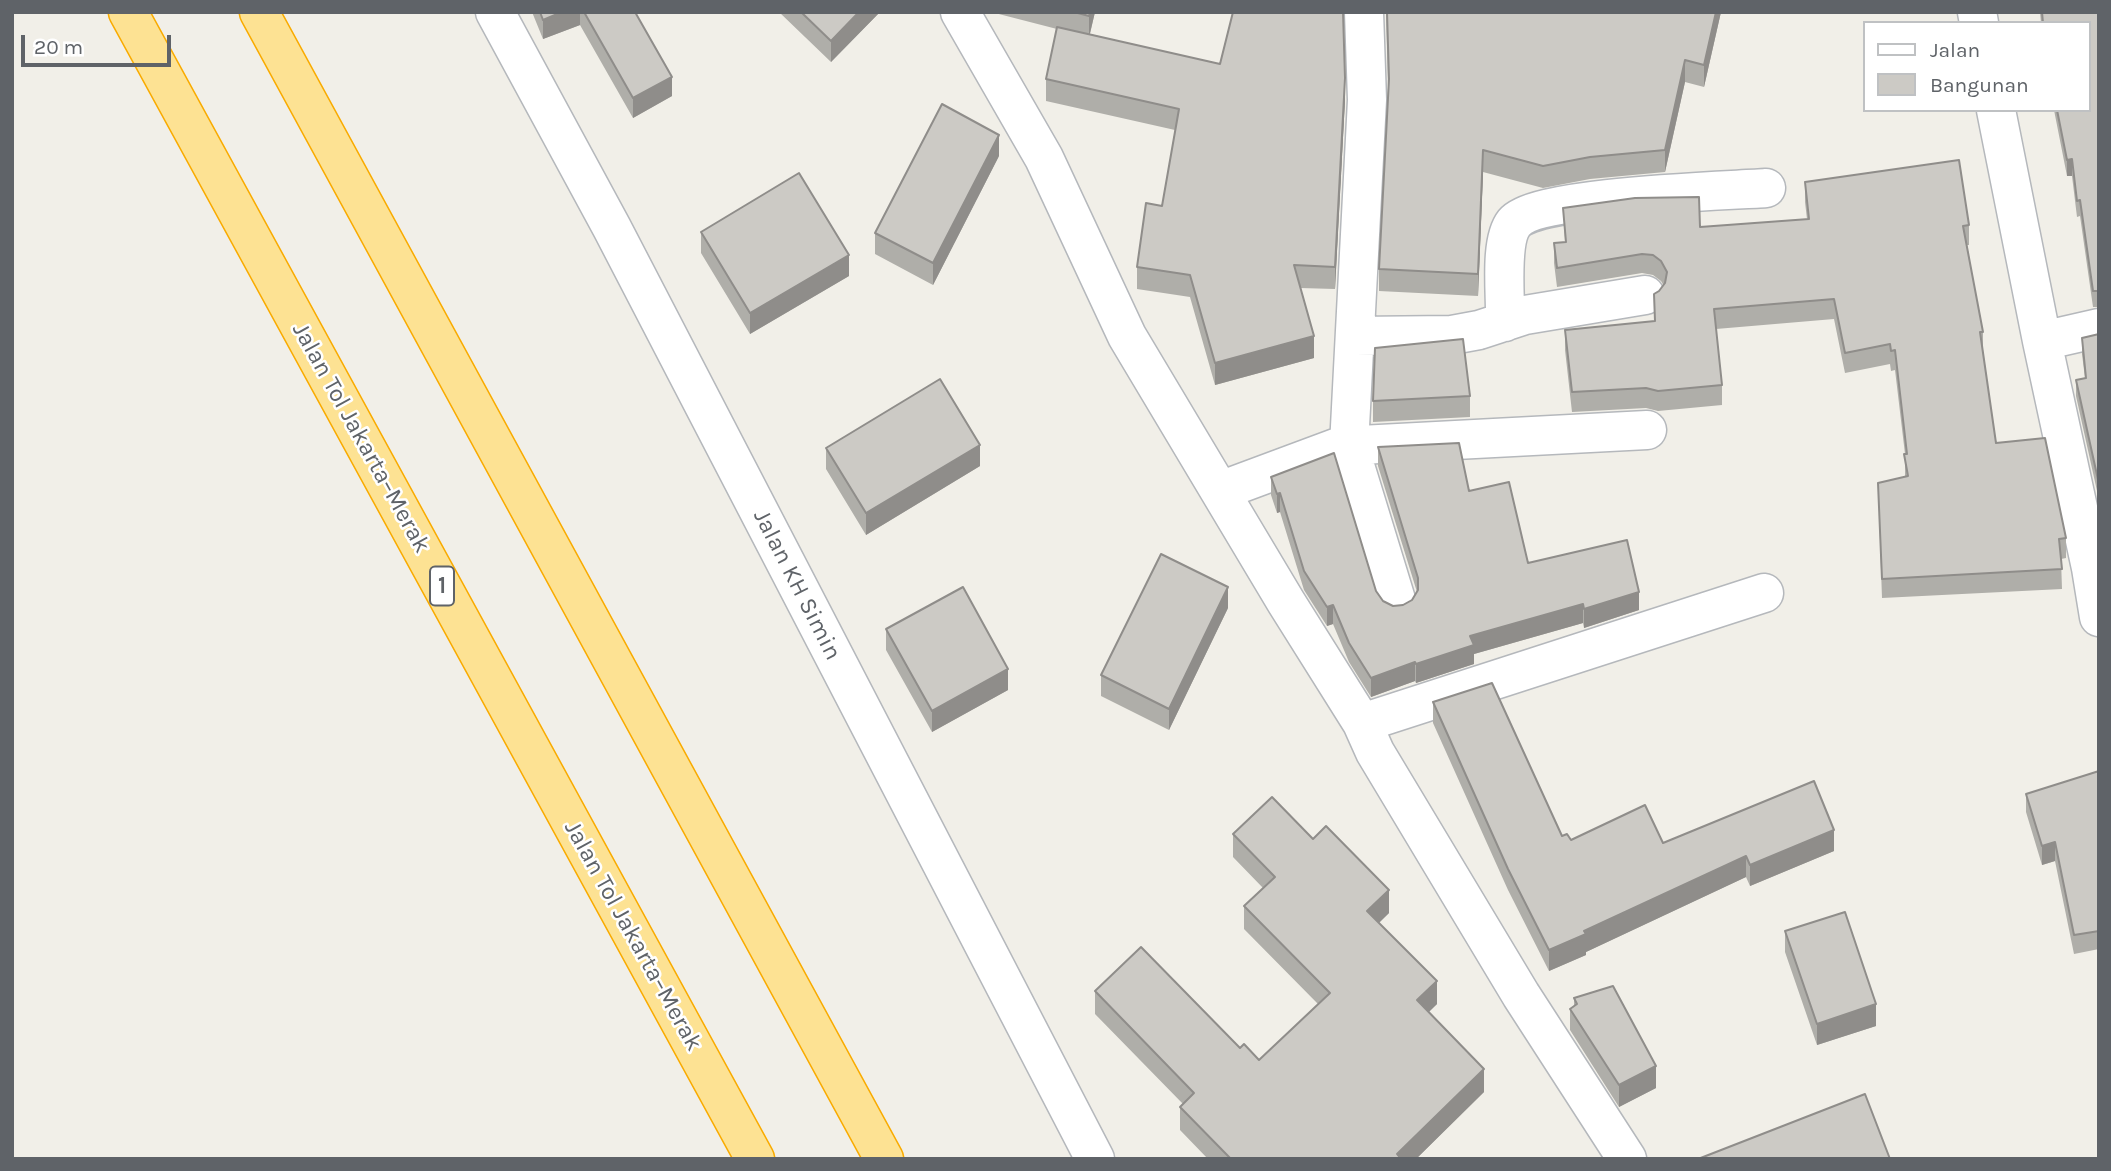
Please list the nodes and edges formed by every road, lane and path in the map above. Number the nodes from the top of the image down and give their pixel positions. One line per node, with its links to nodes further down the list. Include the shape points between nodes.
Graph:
1 (128, 12): 21 (highway, Jalan Tol Jakarta–Merak / 1)
2 (259, 12): 22 (highway)
3 (495, 12): 23 (street, Jalan KH Simin, via 612,228)
4 (960, 12): 15 (street, via 1044,158 1128,337)
5 (1364, 12): 11 (street, via 1367,100)
6 (1996, 112): 12 (street)
7 (1766, 188): 9 (street, via 1627,196 1526,214 1506,239)
8 (1644, 295): 9 (street)
9 (1506, 322): 11 (street, via 1452,335)
10 (2099, 328): 12 (street)
11 (1355, 336): 14 (street)
12 (2042, 341): 16 (street)
13 (1647, 430): 14 (street)
14 (1349, 446): 15 (street); 18 (street)
15 (1220, 491): 20 (street)
16 (2095, 567): 19 (street)
17 (1765, 593): 20 (street)
18 (1397, 603)
19 (2099, 617)
20 (1362, 723): 24 (street, via 1521,995)
21 (755, 1159)
22 (884, 1159)
23 (1095, 1159)
24 (1627, 1159)

